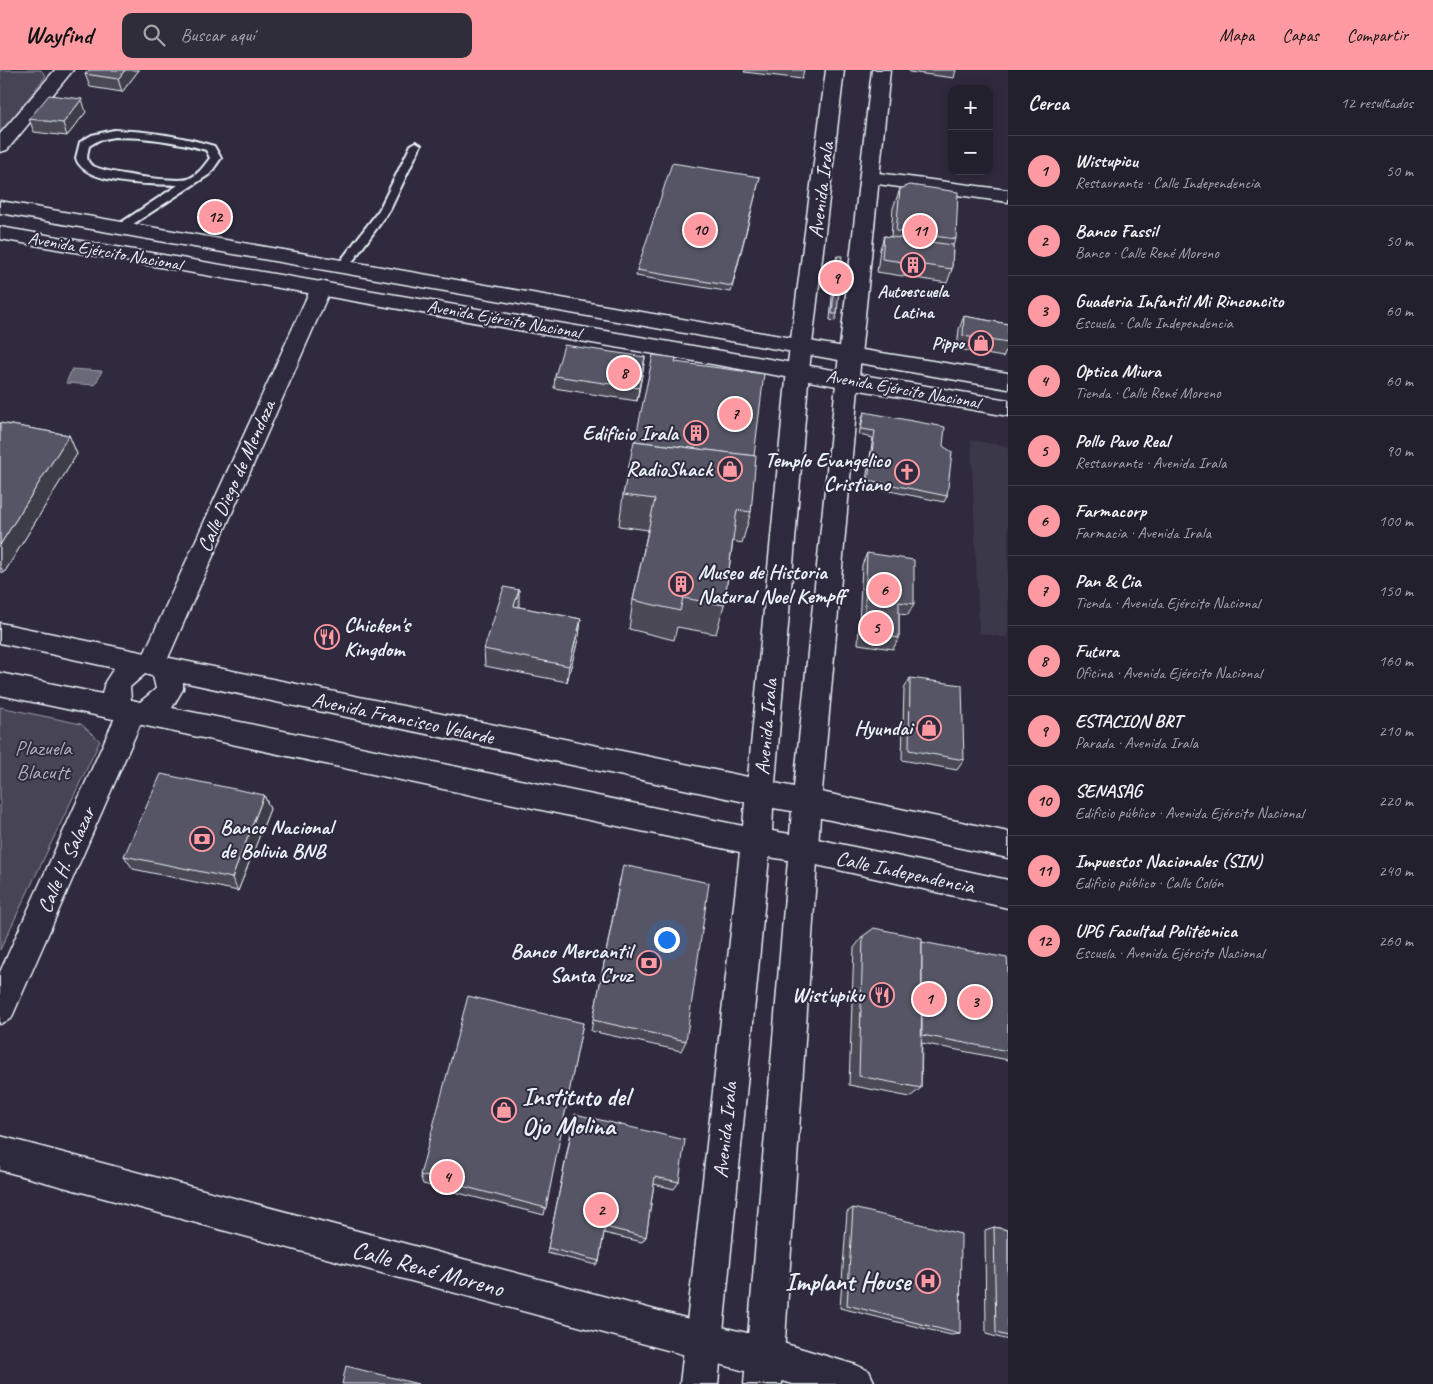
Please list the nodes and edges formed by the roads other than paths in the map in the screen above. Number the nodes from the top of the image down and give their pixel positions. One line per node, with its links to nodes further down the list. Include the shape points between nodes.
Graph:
1 (64, 70): 4 (main road)
2 (835, 70): 15 (main road, Avenida Irala)
3 (881, 70): 6 (main road)
4 (0, 146)
5 (416, 146): 13 (lane, via 384,210)
6 (870, 178): 8 (main road); 16 (main road)
7 (188, 183): 7 (lane, via 206,172 216,158 210,148 189,140 121,132 96,136 81,150 80,159 93,170); 10 (lane)
8 (1008, 196)
9 (0, 207): 10 (main road, Avenida Ejército Nacional)
10 (120, 228): 12 (main road, Avenida Ejército Nacional)
11 (0, 233): 14 (main road, Avenida Ejército Nacional)
12 (319, 261): 13 (main road, Avenida Ejército Nacional); 14 (main road, Calle Diego de Mendoza, via 305,271 303,278)
13 (349, 267): 14 (main road, via 358,274 356,281); 15 (main road, Avenida Ejército Nacional)
14 (323, 288): 15 (main road, Avenida Ejército Nacional); 20 (main road, Calle Diego de Mendoza)
15 (800, 358): 16 (main road, Avenida Ejército Nacional); 23 (main road, Avenida Irala)
16 (849, 367): 17 (main road, Avenida Ejército Nacional); 18 (main road, Avenida Ejército Nacional); 24 (main road)
17 (1008, 381)
18 (1008, 408)
19 (0, 633): 20 (main road, Avenida Francisco Velarde)
20 (152, 665): 22 (main road, via 170,683 168,693 162,702); 22 (main road, via 123,675 117,684 116,702); 23 (main road, Avenida Francisco Velarde)
21 (0, 684): 22 (main road)
22 (132, 711): 25 (main road); 29 (main road, Calle H. Salazar)
23 (760, 793): 24 (main road, Avenida Francisco Velarde); 25 (main road, Avenida Irala)
24 (807, 802): 26 (main road); 27 (main road)
25 (756, 842): 27 (main road); 31 (main road, Avenida Irala)
26 (1008, 845)
27 (803, 849): 28 (main road, Calle Independencia); 32 (main road)
28 (1008, 894)
29 (0, 1008)
30 (0, 1153): 31 (main road, Calle René Moreno)
31 (704, 1342): 32 (main road, Calle René Moreno); 33 (main road, Avenida Irala)
32 (764, 1371): 34 (main road, Calle René Moreno)
33 (699, 1384)
34 (856, 1384)

